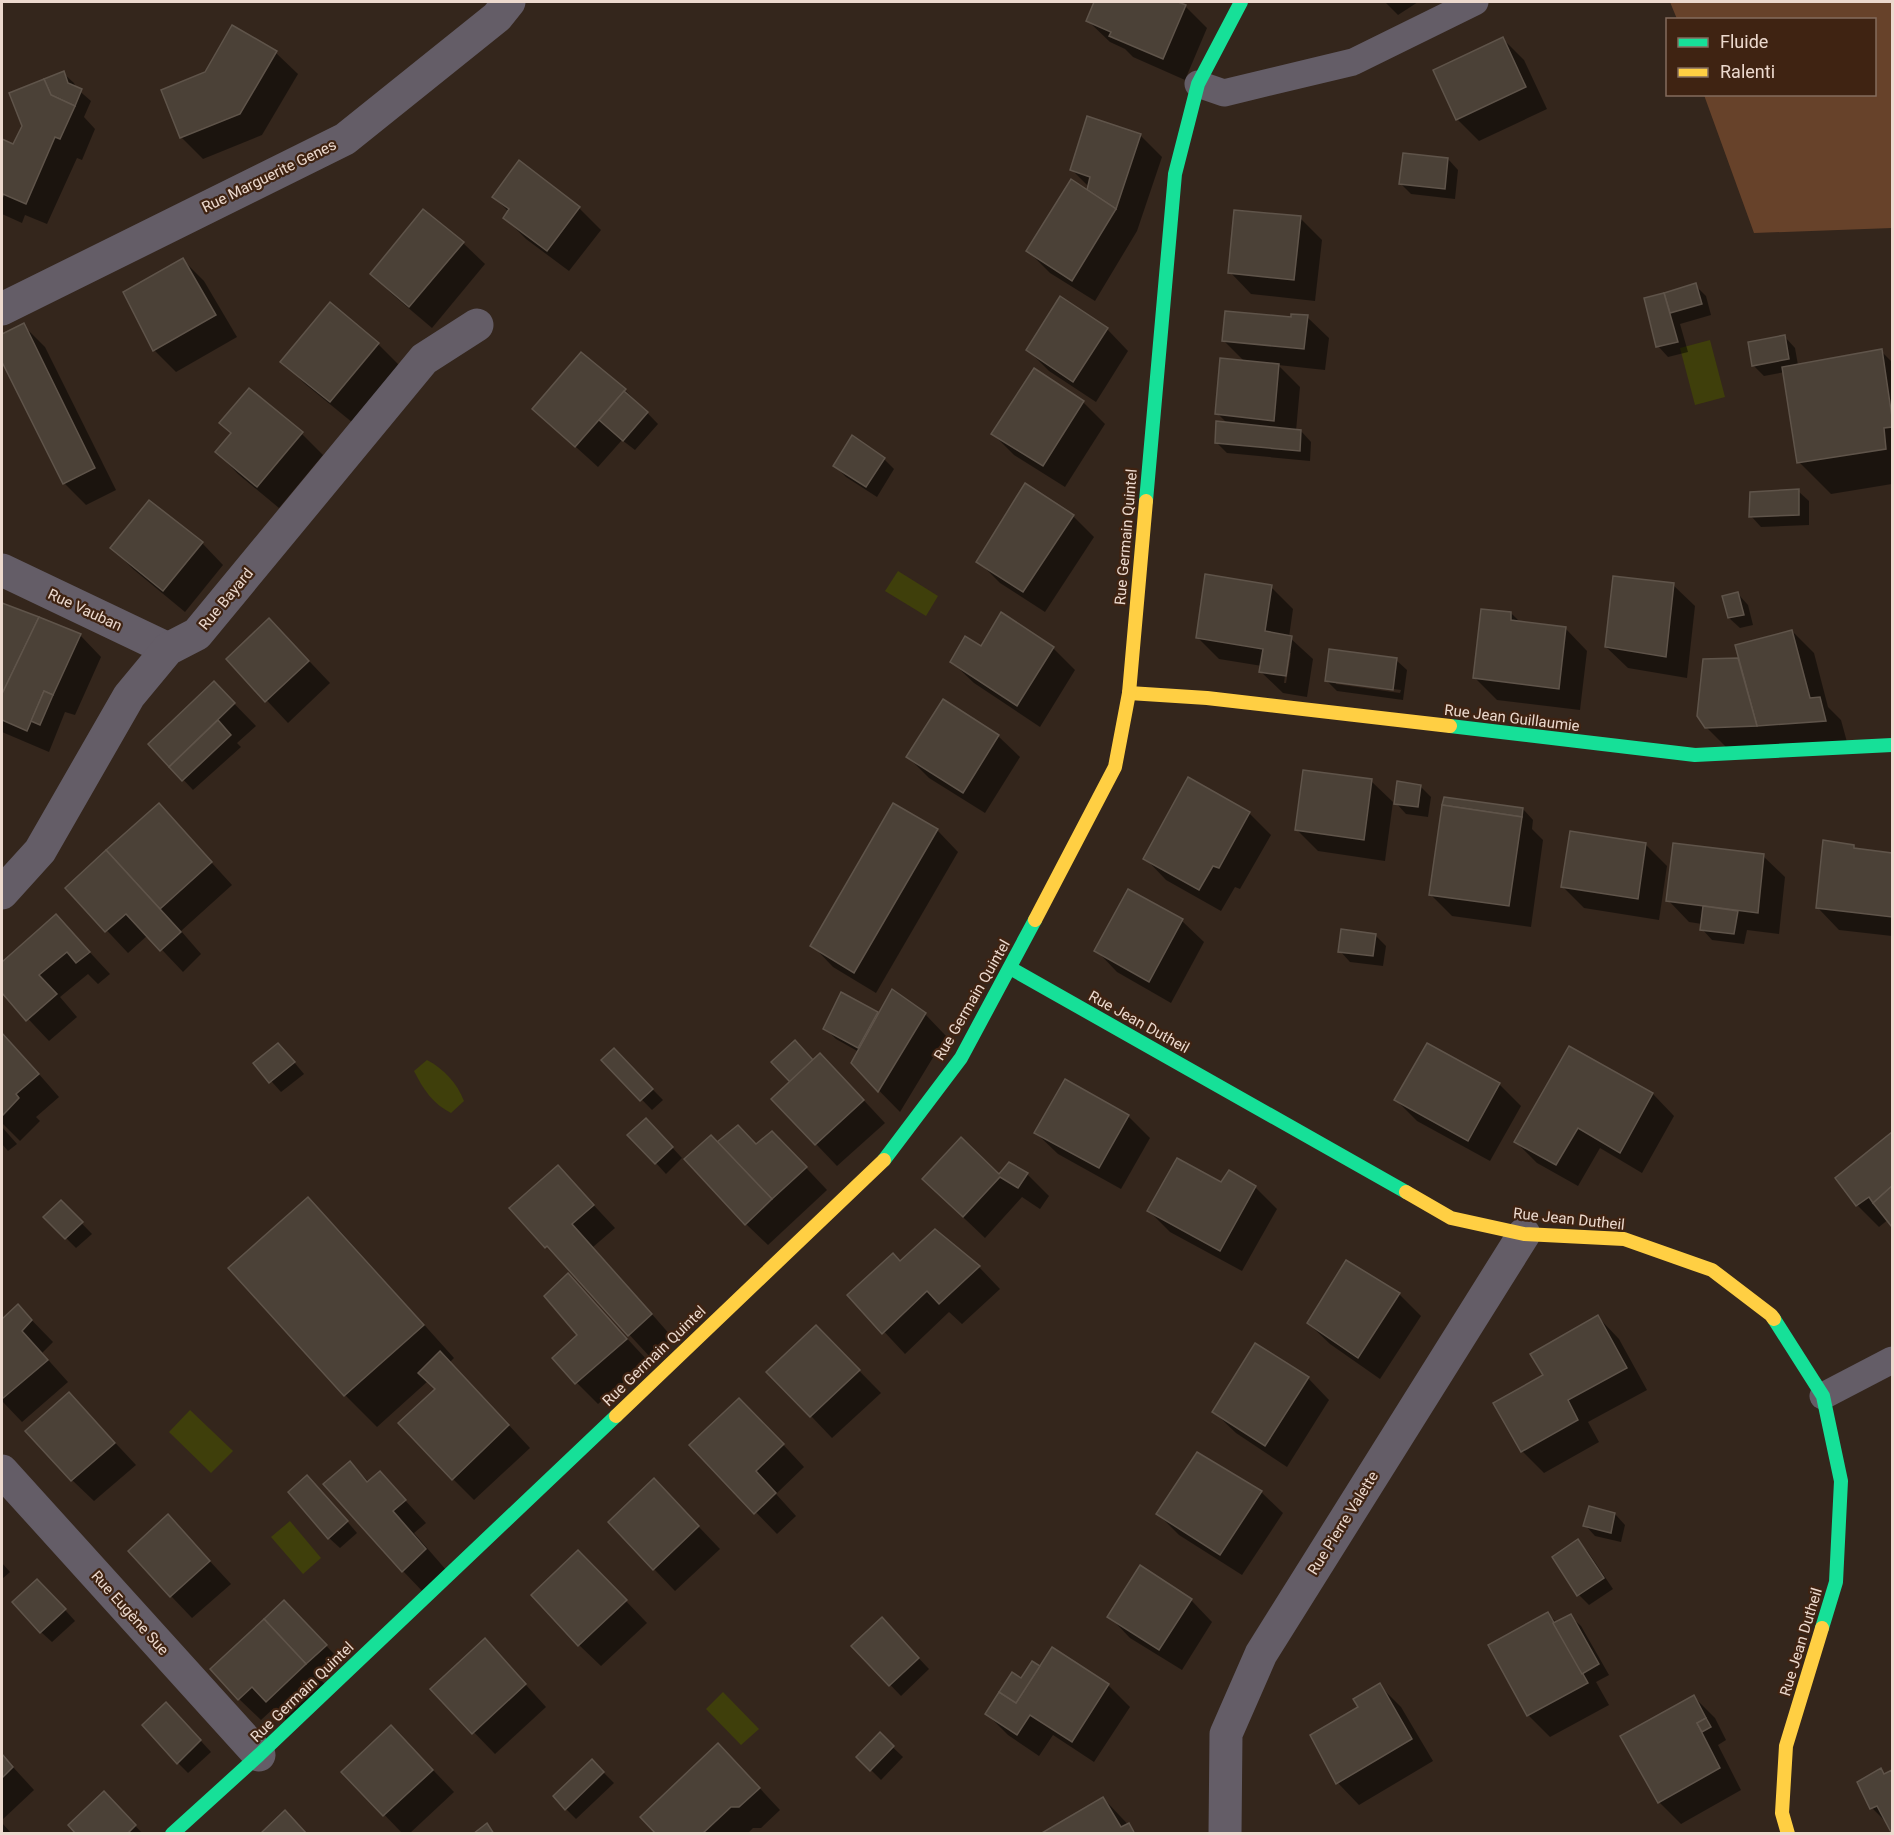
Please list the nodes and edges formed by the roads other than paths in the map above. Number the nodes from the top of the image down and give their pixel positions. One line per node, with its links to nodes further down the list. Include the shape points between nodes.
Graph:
1 (509, 2): 5 (street, Rue Marguerite Genes, via 497,17 345,139)
2 (1241, 2): 4 (street, Rue Germain Quintel)
3 (1475, 2): 4 (lane, via 1353,62 1224,93)
4 (1198, 84): 9 (street, Rue Germain Quintel, via 1175,174)
5 (2, 309)
6 (477, 325): 8 (street, Rue Bayard, via 424,359 197,634)
7 (2, 570): 8 (street, Rue Vauban)
8 (168, 650): 11 (street, Rue Bayard, via 129,696 40,851)
9 (1129, 693): 10 (street, Rue Jean Guillaumie, via 1207,698 1695,755); 12 (street, Rue Germain Quintel, via 1115,767)
10 (1893, 745)
11 (2, 893)
12 (1010, 968): 13 (street, Rue Jean Dutheil, via 1451,1218); 17 (street, Rue Germain Quintel, via 961,1058 886,1158)
13 (1524, 1234): 15 (street, Rue Jean Dutheil, via 1624,1239 1712,1270 1771,1315); 19 (street, Rue Pierre Valette, via 1261,1654 1226,1734)
14 (1893, 1360): 15 (lane)
15 (1823, 1396): 20 (street, Rue Jean Dutheil, via 1840,1481 1836,1582 1786,1746 1782,1813)
16 (2, 1471): 17 (street, Rue Eugène Sue)
17 (259, 1755): 18 (street, Rue Germain Quintel)
18 (172, 1833)
19 (1225, 1833)
20 (1788, 1833)

